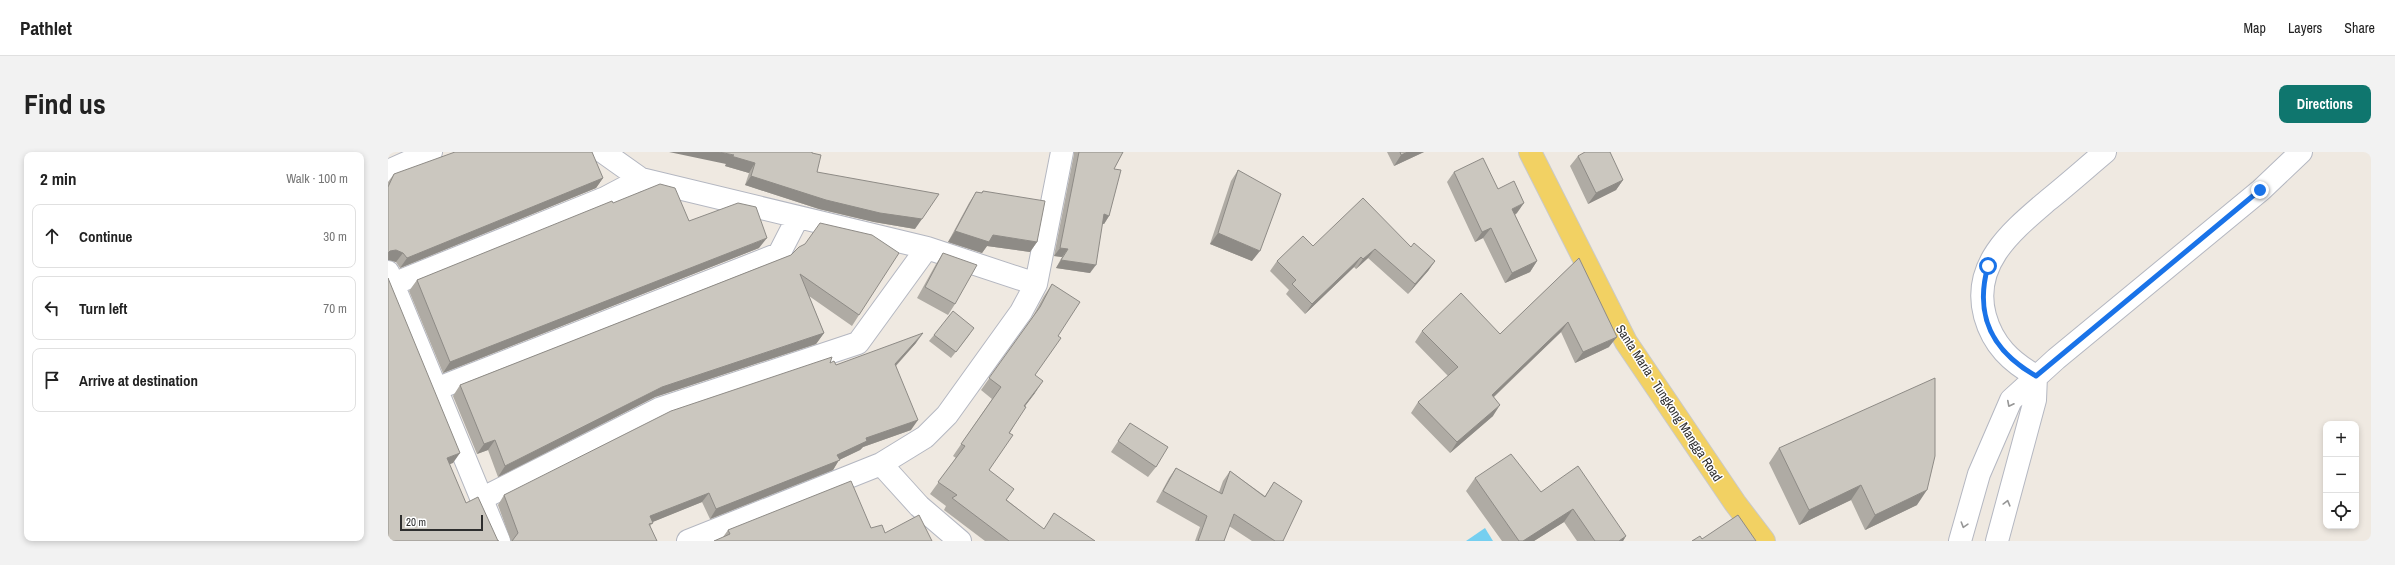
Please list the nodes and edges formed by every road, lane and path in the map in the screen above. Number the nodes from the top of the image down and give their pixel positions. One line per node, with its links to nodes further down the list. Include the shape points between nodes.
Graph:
1 (604, 152): 8 (street)
2 (1062, 152): 12 (street)
3 (1530, 152): 20 (main road, Santa Maria - Tungkong Mangga Road, via 1626,342)
4 (2105, 152): 13 (street, via 2010,232 1994,252 1988,266 1983,295 1988,326 2007,356)
5 (2301, 152): 13 (street, via 2260,190)
6 (424, 153): 7 (street)
7 (388, 171)
8 (641, 179): 9 (street); 11 (street, via 605,198)
9 (798, 217): 10 (street); 14 (street, via 779,254)
10 (927, 248): 12 (street); 16 (street, via 858,343 659,409)
11 (391, 278): 14 (street)
12 (1036, 284): 15 (street, via 1021,312 947,416 925,437)
13 (2036, 376): 21 (street, one-way to 21, via 2011,400 1980,474); 22 (street, one-way to 13, via 2035,400)
14 (436, 388): 16 (street)
15 (881, 464): 18 (street); 19 (street, via 919,506)
16 (480, 499): 17 (street)
17 (499, 541)
18 (688, 541)
19 (960, 541)
20 (1764, 541)
21 (1960, 541)
22 (1997, 541)

